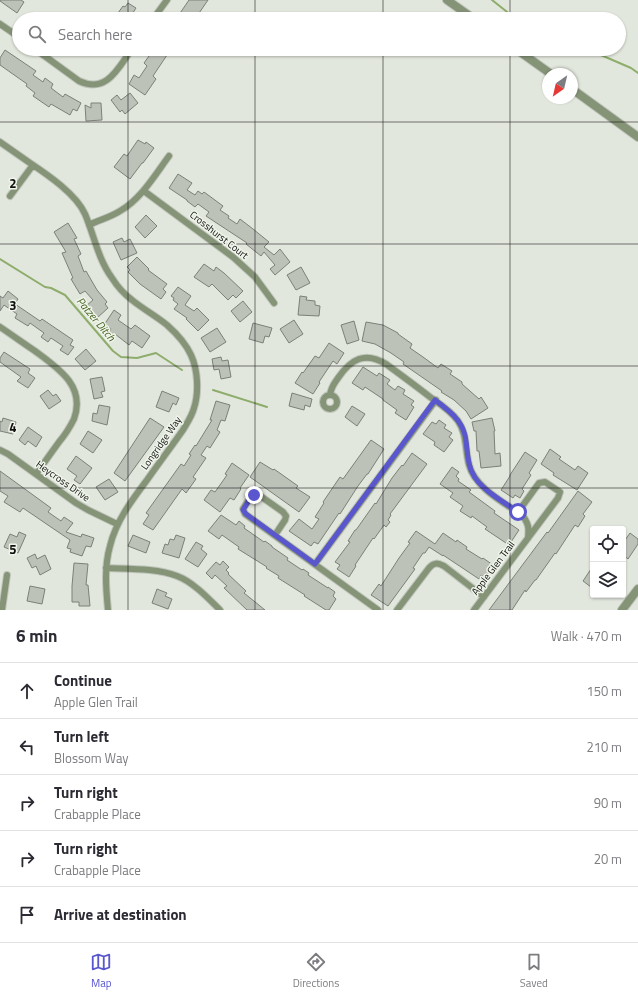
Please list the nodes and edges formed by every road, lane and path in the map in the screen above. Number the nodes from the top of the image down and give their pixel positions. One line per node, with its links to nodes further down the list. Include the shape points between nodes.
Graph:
1 (167, 0): 3 (street)
2 (447, 0): 4 (street)
3 (158, 12)
4 (464, 12)
5 (0, 24): 6 (street)
6 (12, 32)
7 (45, 56): 8 (street, via 80,81 94,85 110,78)
8 (127, 56)
9 (526, 56): 10 (street)
10 (543, 68)
11 (578, 93): 12 (street)
12 (638, 137)
13 (0, 142): 15 (street, Longridge Way)
14 (169, 156): 16 (street)
15 (33, 165): 17 (street); 18 (street, Longridge Way, via 68,193 84,212)
16 (144, 191): 18 (street, via 120,211); 19 (street, Crosshurst Court, via 233,257 255,277)
17 (10, 196)
18 (89, 225): 26 (street, Longridge Way, via 101,259 112,279 133,301 167,325 181,339 191,355 197,375 197,394 190,419)
19 (274, 303)
20 (0, 327): 24 (street, via 56,366 72,384 76,395 74,418 69,428)
21 (330, 395): 22 (street, Apple Glen Trail, via 334,383 349,364 360,358 368,358 378,359)
22 (435, 400): 25 (street, Apple Glen Trail, via 459,422 465,435 470,468 478,482); 29 (street)
23 (0, 450): 24 (street, Heycross Drive)
24 (36, 474): 26 (street, Heycross Drive, via 76,503)
25 (518, 512): 28 (street, Apple Glen Trail, via 527,522); 28 (street, Apple Glen Trail, via 539,483 545,482 560,492)
26 (117, 524): 30 (street, Longridge Way)
27 (275, 535): 27 (street, via 243,510 254,495 258,495 286,516); 29 (street)
28 (528, 538): 33 (street, Apple Glen Trail)
29 (315, 564): 37 (street)
30 (106, 568): 35 (street, Longridge Way); 36 (street, via 156,571 178,576 198,589)
31 (7, 575): 34 (street)
32 (638, 589): 40 (street)
33 (484, 597): 38 (street, via 444,566 434,563); 39 (street, Apple Glen Trail)
34 (2, 610)
35 (108, 610)
36 (220, 610)
37 (378, 610)
38 (397, 610)
39 (474, 610)
40 (622, 610)

